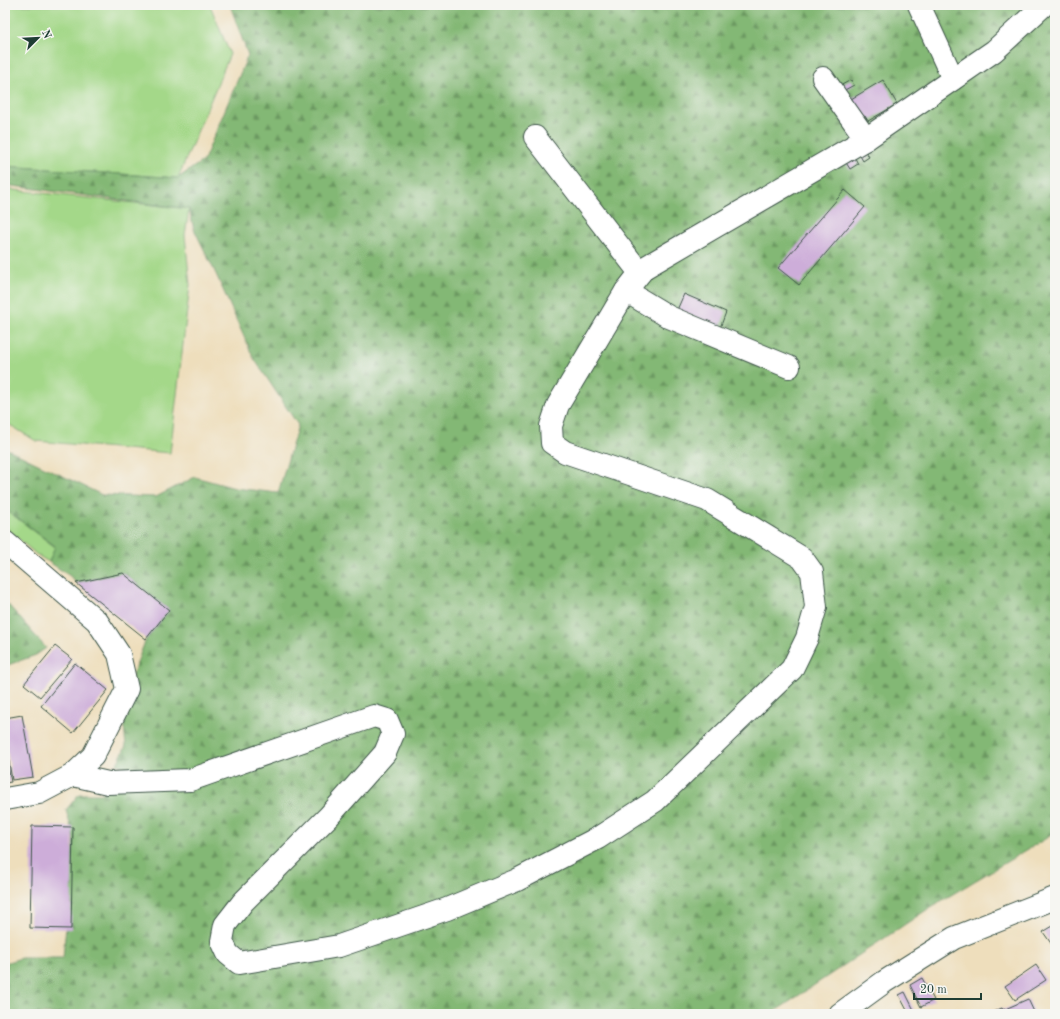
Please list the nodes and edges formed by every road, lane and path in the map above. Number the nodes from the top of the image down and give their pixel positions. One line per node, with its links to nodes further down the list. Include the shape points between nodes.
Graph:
1 (919, 5): 4 (street)
2 (1044, 5): 4 (street, via 994,51)
3 (823, 78): 6 (street)
4 (953, 79): 6 (street)
5 (535, 137): 7 (street)
6 (866, 139): 7 (street, via 644,268)
7 (640, 273): 8 (street)
8 (626, 291): 9 (street, via 669,317); 11 (street, via 558,405 551,426 552,443 565,452 707,500 802,558 812,572 816,607 807,638 792,669 655,801 598,838 517,880 447,909 338,946 239,963 228,954 222,941 226,925 243,902 329,816 386,753 393,734 387,720 374,716 190,780 108,783)
9 (789, 366)
10 (5, 542): 11 (street, via 97,621 120,654 127,689 93,756)
11 (73, 775): 12 (street, via 39,793)
12 (5, 799)
13 (1055, 898): 14 (street, via 954,938 884,982)
14 (840, 1014)

